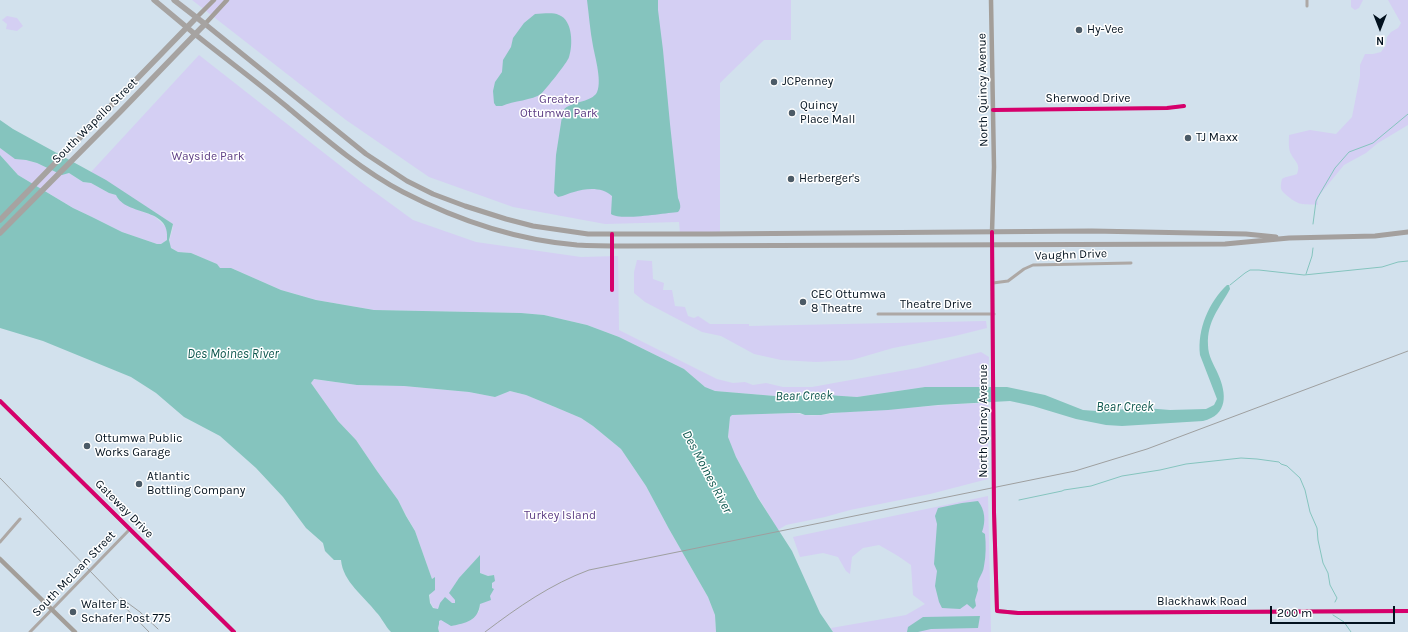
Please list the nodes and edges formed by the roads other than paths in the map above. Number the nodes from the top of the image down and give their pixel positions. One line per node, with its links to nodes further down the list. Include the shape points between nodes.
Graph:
1 (154, 0): 10 (highway)
2 (174, 0): 8 (highway)
3 (214, 0): 8 (main road)
4 (227, 0): 9 (main road)
5 (991, 0): 13 (main road, North Quincy Avenue)
6 (1307, 0): 7 (street)
7 (1307, 6)
8 (196, 18): 9 (highway); 10 (highway, South Wapello Street)
9 (205, 24): 11 (highway, South Wapello Street); 18 (main road, via 366,154 407,181 458,204 533,226 588,234)
10 (186, 27): 11 (highway); 14 (highway, South Wapello Street)
11 (196, 35): 17 (highway, South Wapello Street); 21 (main road, via 329,142 402,192 474,223 516,235 577,245)
12 (1184, 106): 13 (street, Sherwood Drive)
13 (993, 110): 15 (main road, North Quincy Avenue)
14 (0, 220)
15 (992, 232): 18 (main road); 19 (main road, via 1246,234); 20 (street, North Quincy Avenue)
16 (1408, 232): 19 (main road, via 1375,236)
17 (0, 233)
18 (612, 234): 21 (street)
19 (1289, 238): 20 (main road, via 1225,244)
20 (992, 245): 21 (main road); 23 (street, North Quincy Avenue)
21 (612, 246): 24 (street)
22 (1131, 262): 23 (street, Vaughn Drive, via 1033,265 1008,281)
23 (994, 284): 26 (street, North Quincy Avenue)
24 (612, 290)
25 (878, 314): 26 (street, Theatre Drive)
26 (994, 314): 33 (street, North Quincy Avenue)
27 (0, 401): 29 (street, Gateway Drive)
28 (20, 519): 30 (street)
29 (130, 529): 32 (street, South McLean Street); 37 (street, Gateway Drive)
30 (0, 542)
31 (0, 559): 32 (main road)
32 (52, 610): 35 (street, South McLean Street); 36 (main road)
33 (997, 611): 34 (street, Blackhawk Road)
34 (1408, 611)
35 (30, 632)
36 (75, 632)
37 (234, 632)

